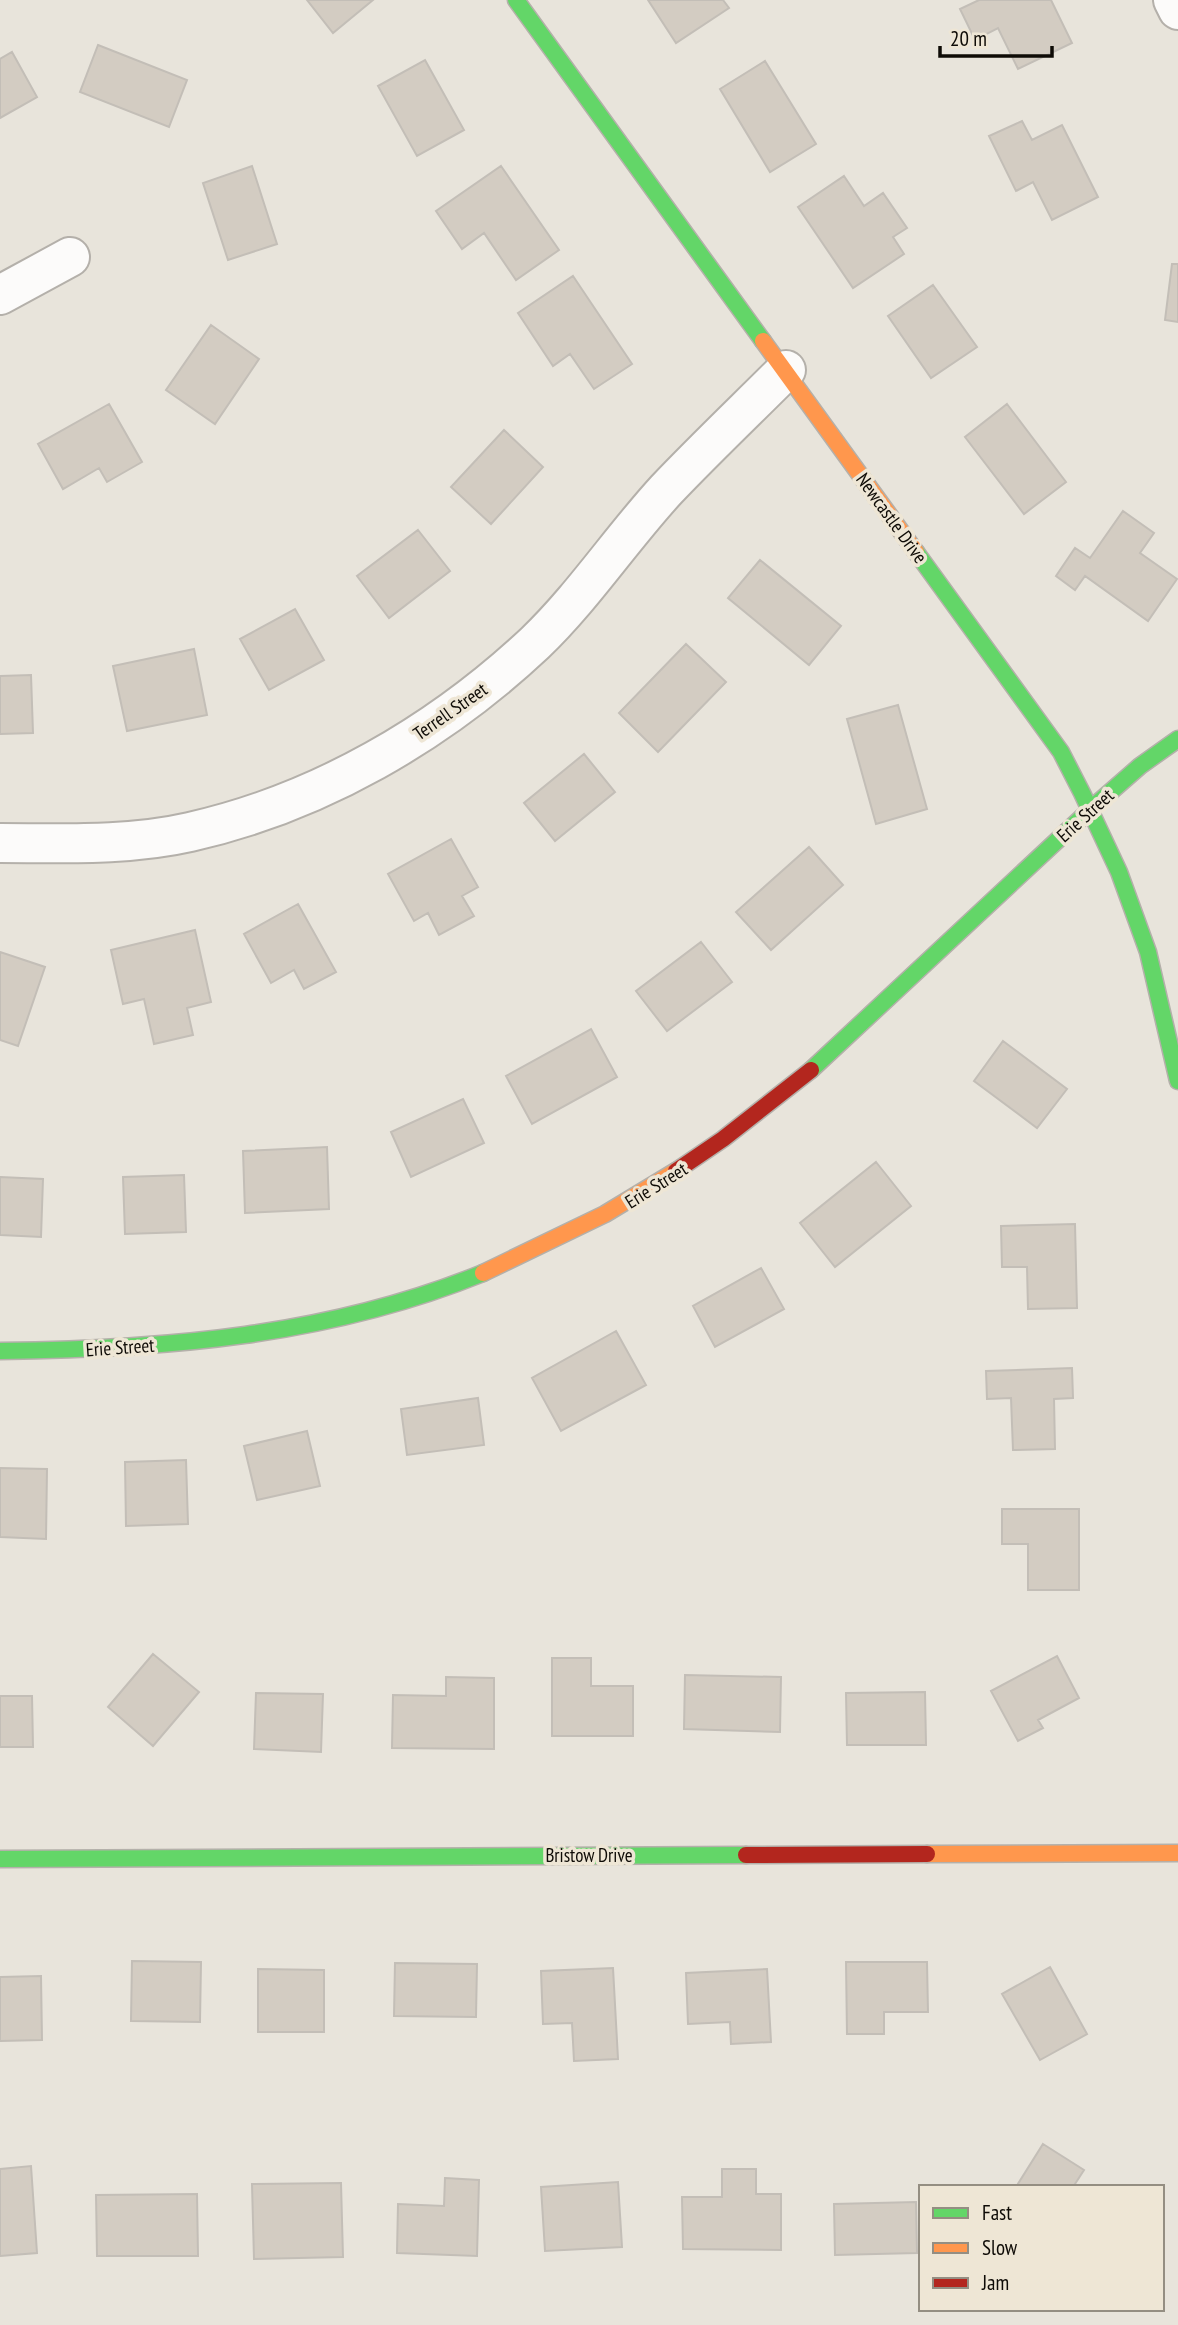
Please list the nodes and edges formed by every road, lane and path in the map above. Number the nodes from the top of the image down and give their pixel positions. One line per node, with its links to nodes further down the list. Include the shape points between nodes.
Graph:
1 (516, 0): 6 (street, Newcastle Drive)
2 (1173, 0): 3 (street)
3 (1178, 10)
4 (70, 257): 5 (street)
5 (0, 295)
6 (786, 370): 8 (street, Newcastle Drive, via 1061,752); 9 (street, Terrell Street, via 666,490 537,640 490,683 415,736 336,781 251,815 188,832 69,843)
7 (1178, 739): 8 (street, Erie Street)
8 (1092, 808): 10 (street, Newcastle Drive, via 1145,934 1167,1015); 11 (street, Erie Street, via 782,1096 698,1159 624,1205 515,1261 387,1307 278,1332 149,1346)
9 (0, 843)
10 (1178, 1081)
11 (0, 1351)
12 (1178, 1853): 13 (street, Bristow Drive)
13 (0, 1859)

